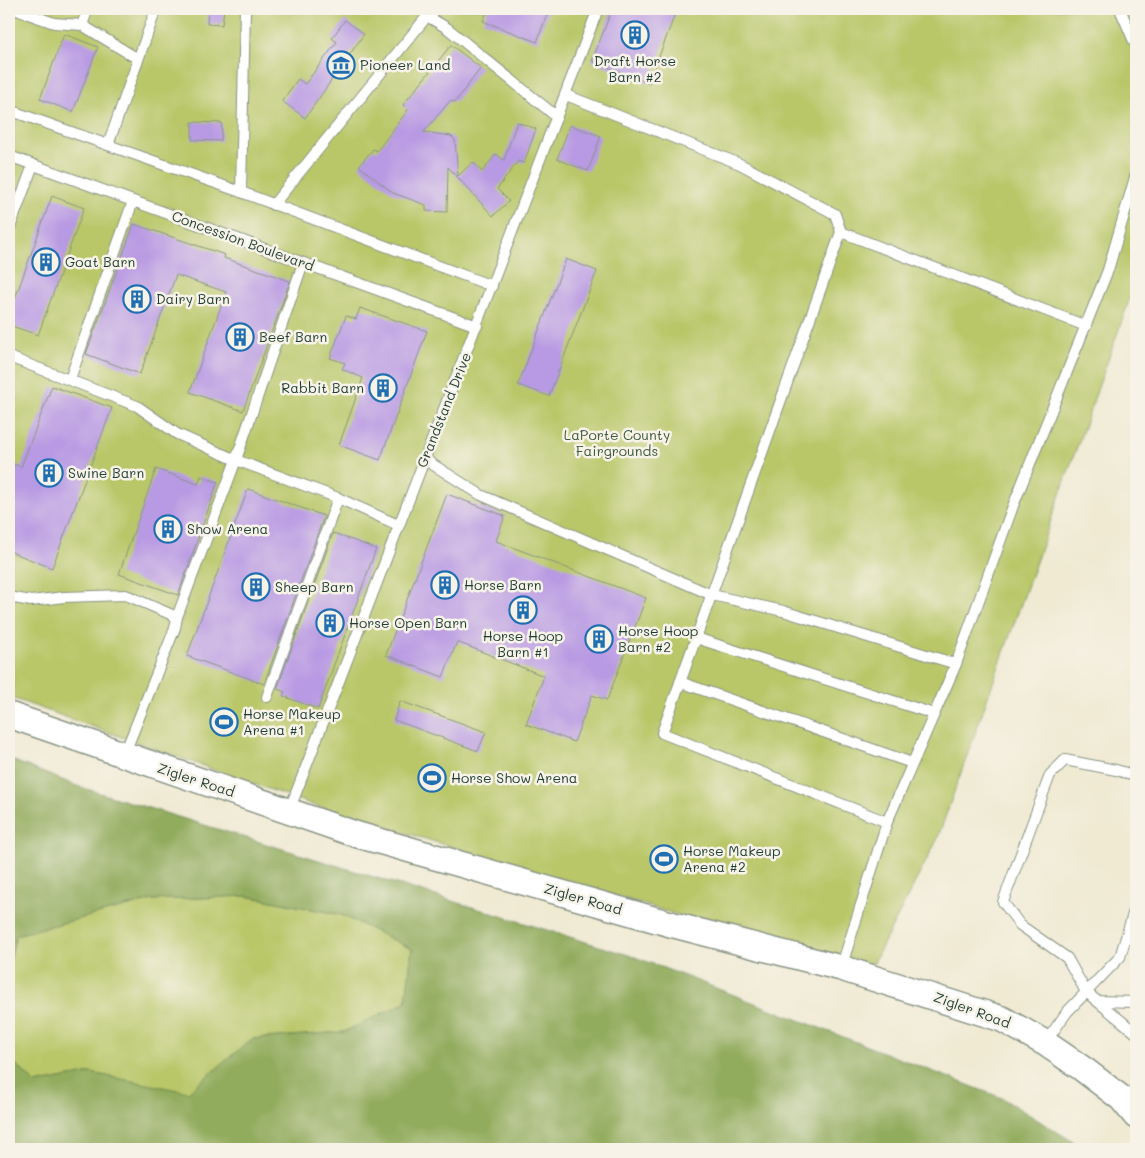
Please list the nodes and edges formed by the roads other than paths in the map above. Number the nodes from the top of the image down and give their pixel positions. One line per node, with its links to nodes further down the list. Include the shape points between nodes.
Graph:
1 (14, 9): 8 (lane, via 54,24)
2 (88, 9): 8 (lane)
3 (156, 9): 10 (lane)
4 (245, 9): 18 (lane)
5 (598, 9): 11 (lane, Grandstand Drive)
6 (1120, 9): 9 (lane)
7 (430, 12): 13 (lane); 20 (lane)
8 (82, 25): 10 (lane)
9 (1136, 46)
10 (138, 59): 14 (lane)
11 (566, 94): 13 (lane, Grandstand Drive); 22 (lane, via 740,164 835,214)
12 (9, 110): 14 (lane)
13 (557, 116): 24 (lane, Grandstand Drive)
14 (108, 146): 18 (lane)
15 (9, 156): 16 (lane, Concession Boulevard)
16 (33, 165): 19 (lane, Concession Boulevard); 21 (lane)
17 (1136, 174): 26 (lane, via 1108,270)
18 (240, 192): 20 (lane)
19 (133, 201): 23 (lane, Concession Boulevard); 28 (lane)
20 (273, 205): 24 (lane)
21 (9, 230)
22 (840, 232): 26 (lane); 33 (lane)
23 (303, 263): 25 (lane, Concession Boulevard); 30 (lane)
24 (492, 286): 25 (lane, Grandstand Drive)
25 (477, 326): 29 (lane, Grandstand Drive)
26 (1086, 326): 37 (lane, via 1013,506)
27 (9, 357): 28 (lane)
28 (70, 379): 30 (lane, via 137,406 178,434)
29 (424, 459): 32 (lane, Grandstand Drive); 33 (lane, via 480,495)
30 (236, 460): 31 (lane); 35 (lane)
31 (338, 498): 32 (lane); 39 (lane)
32 (398, 525): 45 (lane, Grandstand Drive)
33 (712, 595): 36 (lane); 37 (lane, via 784,611)
34 (9, 597): 35 (lane, via 31,601 64,596 126,595)
35 (176, 617): 42 (lane, via 175,628)
36 (696, 638): 38 (lane); 40 (lane)
37 (956, 664): 40 (lane)
38 (680, 682): 43 (lane); 46 (lane, via 662,733)
39 (267, 697)
40 (934, 714): 43 (lane)
41 (9, 715): 42 (street, Zigler Road)
42 (124, 756): 45 (street, Zigler Road)
43 (912, 763): 46 (lane)
44 (1136, 776): 49 (lane, via 1065,760 1050,775 1003,902 1020,925 1067,958)
45 (289, 811): 48 (street, Zigler Road, via 386,844)
46 (887, 822): 48 (lane)
47 (1136, 904): 49 (lane, via 1120,958)
48 (841, 968): 53 (street, Zigler Road, via 1002,1019)
49 (1086, 992): 50 (lane); 53 (lane)
50 (1097, 1001): 51 (lane); 52 (lane)
51 (1136, 1002)
52 (1136, 1033)
53 (1045, 1043): 54 (street, Zigler Road, via 1121,1098)
54 (1136, 1116)

